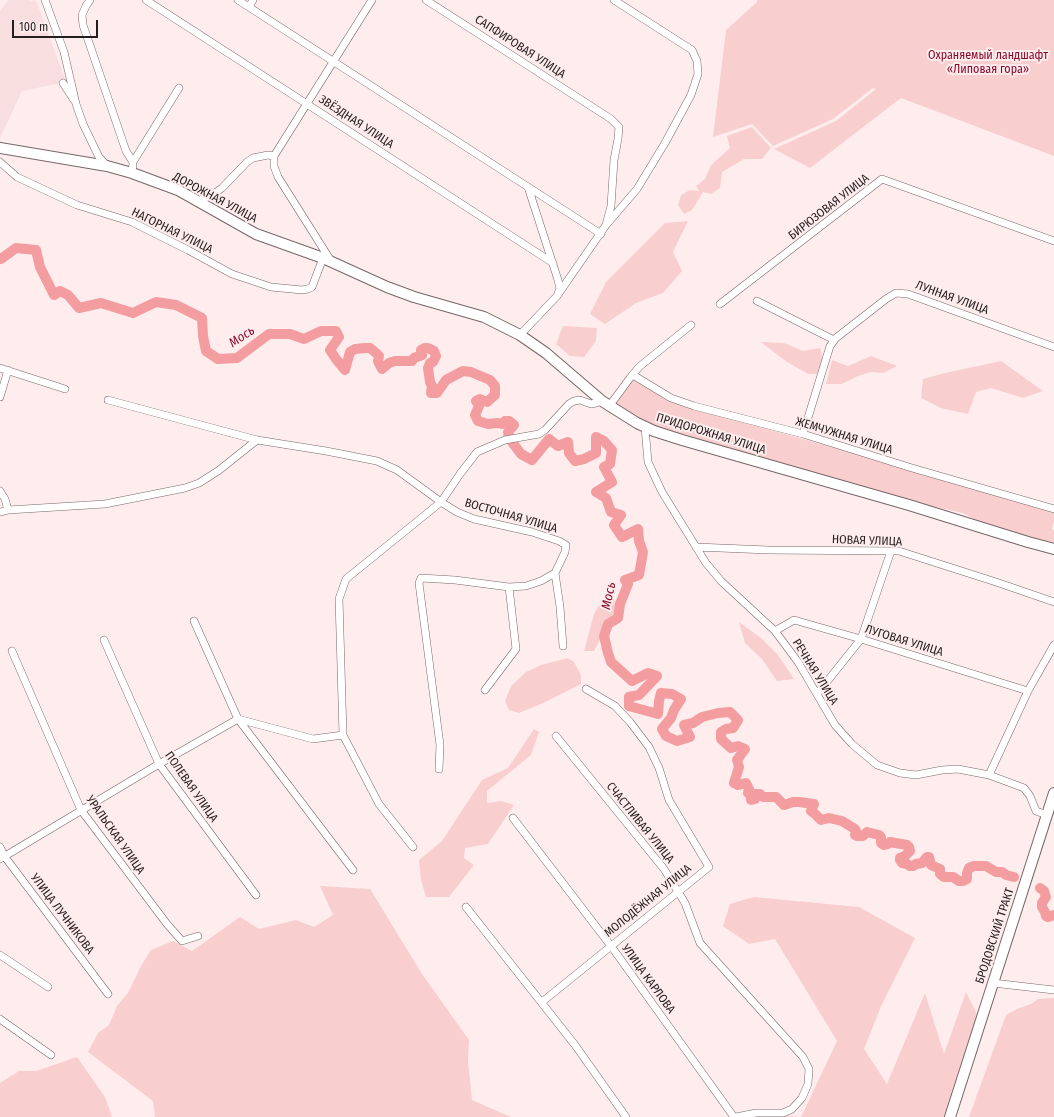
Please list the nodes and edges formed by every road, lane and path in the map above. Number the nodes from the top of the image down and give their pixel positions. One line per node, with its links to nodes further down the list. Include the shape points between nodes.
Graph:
1 (45, 0): 13 (street, via 64,52)
2 (90, 0): 18 (street, via 82,15 84,25 126,151)
3 (146, 0): 14 (street, ЗВЁЗДНАЯ УЛИЦА)
4 (238, 0): 9 (street)
5 (253, 0): 9 (street)
6 (372, 0): 10 (street)
7 (426, 0): 23 (street, САПФИРОВАЯ УЛИЦА, via 611,119 619,127 611,206)
8 (614, 0): 23 (street, via 692,50 697,61 698,74 691,95 637,189)
9 (249, 7): 10 (street)
10 (333, 62): 14 (street); 21 (street)
11 (63, 83): 13 (street)
12 (179, 88): 18 (street)
13 (76, 104): 19 (street, via 99,157)
14 (307, 104): 16 (street); 27 (street, ЗВЁЗДНАЯ УЛИЦА)
15 (0, 148): 19 (street, ДОРОЖНАЯ УЛИЦА)
16 (274, 156): 22 (street, via 253,158 222,188); 26 (street, via 278,177)
17 (0, 162): 26 (street, НАГОРНАЯ УЛИЦА, via 17,177 77,205 132,222 232,274 271,287 308,289 312,287)
18 (133, 162): 20 (street)
19 (107, 166): 20 (street, ДОРОЖНАЯ УЛИЦА)
20 (132, 173): 22 (street, ДОРОЖНАЯ УЛИЦА, via 178,190)
21 (528, 187): 24 (street); 27 (street)
22 (197, 202): 26 (street, ДОРОЖНАЯ УЛИЦА, via 256,234)
23 (606, 225): 24 (street)
24 (600, 234): 28 (street)
25 (1054, 241): 30 (street, БИРЮЗОВАЯ УЛИЦА, via 882,180)
26 (327, 260): 32 (street, ПРИДОРОЖНАЯ УЛИЦА, via 414,297 484,317)
27 (553, 263): 28 (street, via 560,288)
28 (557, 296): 32 (street)
29 (757, 301): 33 (street)
30 (720, 304)
31 (691, 325): 37 (street)
32 (520, 335): 41 (street, ПРИДОРОЖНАЯ УЛИЦА, via 546,353)
33 (834, 340): 34 (street, ЛУННАЯ УЛИЦА, via 886,299 901,293); 43 (street, ЛУННАЯ УЛИЦА, via 826,357)
34 (1054, 347)
35 (0, 368): 36 (street)
36 (8, 370): 38 (street); 39 (street)
37 (632, 375): 41 (street); 43 (street, ЖЕМЧУЖНАЯ УЛИЦА, via 679,401)
38 (65, 388)
39 (0, 397)
40 (108, 400): 44 (street, ВОСТОЧНАЯ УЛИЦА)
41 (606, 403): 42 (street, ПРИДОРОЖНАЯ УЛИЦА); 46 (street, via 574,401 539,434 515,437 477,452)
42 (645, 427): 50 (street, РЕЧНАЯ УЛИЦА, via 648,462 662,492); 51 (street, ПРИДОРОЖНАЯ УЛИЦА)
43 (803, 434): 47 (street, ЖЕМЧУЖНАЯ УЛИЦА)
44 (257, 440): 46 (street, ВОСТОЧНАЯ УЛИЦА, via 377,460 397,470); 48 (street, via 218,471 200,483 185,488 105,504)
45 (0, 491): 48 (street)
46 (441, 502): 53 (street, ВОСТОЧНАЯ УЛИЦА, via 474,519 532,532 566,545); 68 (street, via 346,580 339,599)
47 (1054, 509)
48 (8, 510): 49 (street)
49 (0, 512)
50 (696, 547): 52 (street, НОВАЯ УЛИЦА); 57 (street, РЕЧНАЯ УЛИЦА, via 721,581)
51 (1054, 549)
52 (891, 551): 55 (street, НОВАЯ УЛИЦА, via 899,551); 58 (street)
53 (555, 573): 54 (street, via 526,586); 61 (street)
54 (509, 588): 64 (street, via 516,649); 71 (street, via 422,578 419,583 440,745)
55 (1054, 602)
56 (194, 621): 67 (street)
57 (775, 631): 58 (street, ЛУГОВАЯ УЛИЦА, via 794,620); 66 (street, РЕЧНАЯ УЛИЦА)
58 (861, 639): 65 (street, ЛУГОВАЯ УЛИЦА); 66 (street)
59 (104, 640): 70 (street, ПОЛЕВАЯ УЛИЦА)
60 (1054, 645): 65 (street)
61 (563, 646)
62 (12, 651): 74 (street, УРАЛЬСКАЯ УЛИЦА)
63 (586, 689): 81 (street, МОЛОДЁЖНАЯ УЛИЦА, via 615,706 649,747 669,800 708,867)
64 (484, 690)
65 (1028, 691): 72 (street)
66 (817, 694): 72 (street, РЕЧНАЯ УЛИЦА, via 835,725 852,744 877,765 900,773 916,774 958,769)
67 (238, 720): 68 (street, via 313,739); 70 (street); 80 (street)
68 (343, 734): 78 (street, via 379,804)
69 (556, 736): 81 (street, СЧАСТЛИВАЯ УЛИЦА, via 664,869)
70 (159, 764): 74 (street); 82 (street, ПОЛЕВАЯ УЛИЦА)
71 (439, 769)
72 (989, 775): 75 (street, РЕЧНАЯ УЛИЦА, via 1024,788 1036,811)
73 (1054, 793): 75 (street, БРОДОВСКИЙ ТРАКТ)
74 (81, 810): 79 (street); 84 (street, УРАЛЬСКАЯ УЛИЦА, via 182,941)
75 (1047, 815): 87 (street, БРОДОВСКИЙ ТРАКТ)
76 (513, 818): 85 (street, УЛИЦА КАРЛОВА)
77 (0, 847): 79 (street, УЛИЦА ЛУЧНИКОВА)
78 (413, 847)
79 (2, 858): 90 (street, УЛИЦА ЛУЧНИКОВА)
80 (353, 870)
81 (678, 892): 85 (street, МОЛОДЁЖНАЯ УЛИЦА); 95 (street, СЧАСТЛИВАЯ УЛИЦА, via 685,903 700,943 803,1057 809,1069 808,1084 802,1098 792,1109)
82 (256, 895)
83 (466, 907): 91 (street)
84 (198, 936)
85 (611, 946): 91 (street, МОЛОДЁЖНАЯ УЛИЦА); 95 (street, УЛИЦА КАРЛОВА)
86 (0, 955): 88 (street)
87 (993, 983): 89 (street); 96 (street, БРОДОВСКИЙ ТРАКТ)
88 (48, 987)
89 (1054, 990)
90 (108, 994)
91 (542, 1002): 94 (street)
92 (0, 1019): 93 (street)
93 (51, 1055)
94 (626, 1117)
95 (735, 1117)
96 (950, 1117)

